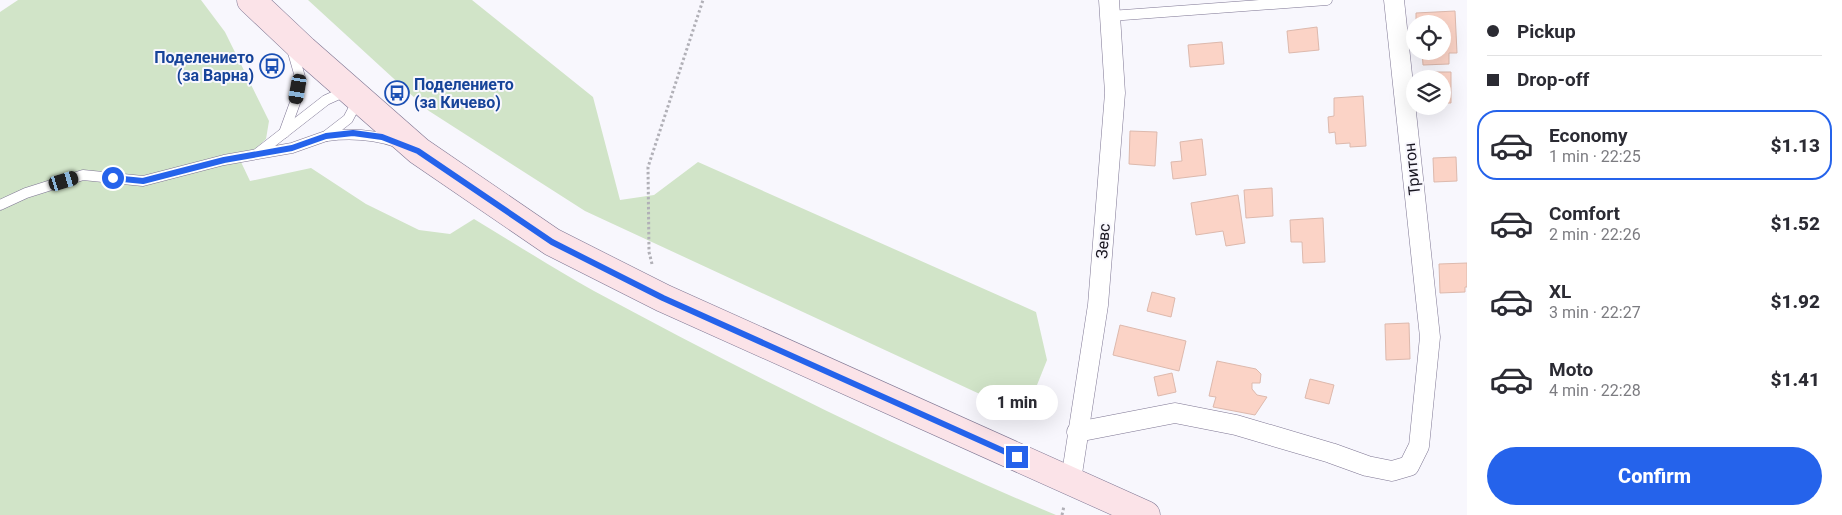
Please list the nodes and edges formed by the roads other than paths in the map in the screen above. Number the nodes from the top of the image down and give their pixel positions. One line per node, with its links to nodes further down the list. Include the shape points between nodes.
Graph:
1 (251, 0): 5 (street)
2 (1327, 0): 4 (lane)
3 (1394, 0): 12 (street, Тритон, via 1430,337 1419,446 1409,466 1392,471 1367,466 1236,425 1175,413)
4 (1110, 8): 12 (street, Зевс, via 1114,103 1098,305)
5 (279, 26): 6 (street); 7 (lane, via 292,48 300,77)
6 (354, 94): 7 (lane, via 326,100); 8 (lane, via 348,119); 9 (street)
7 (284, 133): 10 (lane)
8 (326, 136): 9 (lane, via 353,133 382,137); 10 (lane, via 292,148)
9 (418, 151): 13 (street, via 552,242 663,298)
10 (258, 154): 11 (lane, via 143,181 83,175 26,193)
11 (0, 206)
12 (1077, 432): 13 (street, Зевс)
13 (1071, 480): 14 (street)
14 (1146, 515)

